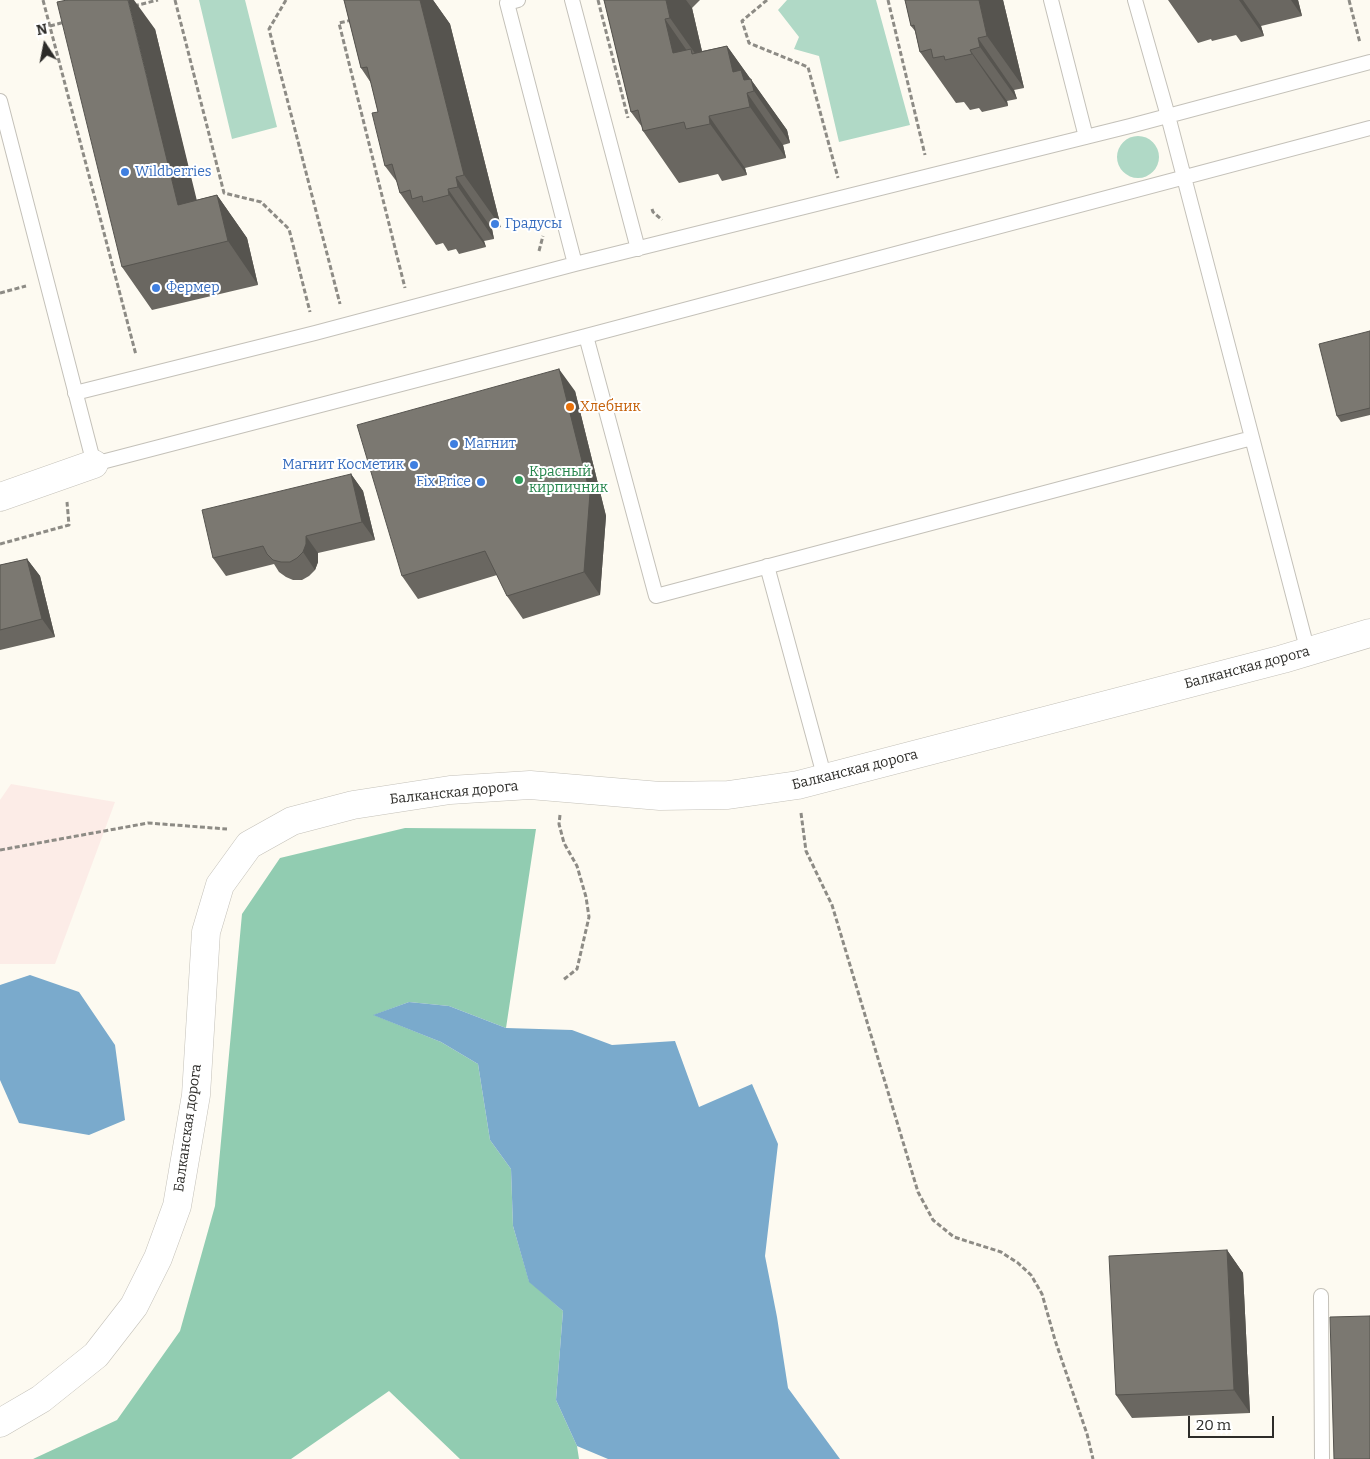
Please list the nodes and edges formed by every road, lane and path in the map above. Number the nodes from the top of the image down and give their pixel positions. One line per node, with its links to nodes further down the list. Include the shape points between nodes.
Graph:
1 (43, 0): 16 (path)
2 (158, 0): 13 (path)
3 (175, 0): 36 (path, via 224,192 262,202 289,229)
4 (286, 0): 35 (path, via 268,30)
5 (518, 0): 30 (lane, via 507,3)
6 (572, 0): 29 (lane)
7 (598, 0): 20 (path)
8 (767, 0): 25 (path, via 742,21 749,43 808,67)
9 (888, 0): 23 (path)
10 (1051, 0): 22 (lane)
11 (1135, 0): 19 (lane)
12 (1349, 0): 17 (path)
13 (131, 6)
14 (357, 18): 34 (path, via 339,23)
15 (68, 22): 16 (path)
16 (50, 26): 38 (path)
17 (1368, 62): 19 (lane)
18 (0, 101): 32 (lane)
19 (1168, 116): 22 (lane); 24 (lane)
20 (630, 125)
21 (1370, 128): 24 (lane)
22 (1086, 137): 23 (lane)
23 (931, 176): 25 (lane)
24 (1183, 177): 37 (lane); 40 (lane)
25 (843, 198): 29 (lane)
26 (650, 202): 27 (path, via 652,212)
27 (668, 225)
28 (541, 228): 31 (path, via 544,238 536,259)
29 (638, 249): 30 (lane)
30 (575, 264): 31 (lane)
31 (540, 274): 34 (lane)
32 (46, 280): 33 (path); 39 (lane)
33 (0, 293)
34 (410, 308): 36 (lane)
35 (342, 309)
36 (315, 333): 38 (lane)
37 (586, 336): 41 (lane); 45 (lane, via 656,596)
38 (141, 378): 39 (lane)
39 (75, 393): 41 (lane)
40 (1252, 438): 45 (lane); 47 (lane)
41 (94, 464): 42 (street)
42 (64, 474): 43 (street); 44 (path, via 69,525)
43 (0, 497)
44 (0, 544)
45 (766, 566): 48 (lane)
46 (1370, 633): 47 (street, Балканская дорога)
47 (1308, 652): 48 (street, Балканская дорога)
48 (825, 778): 49 (street, Балканская дорога)
49 (798, 785): 50 (street, Балканская дорога, via 728,795 660,796); 56 (path, via 806,851 832,905 918,1192 933,1220 954,1237 1001,1252 1018,1263 1042,1294)
50 (565, 788): 51 (street, Балканская дорога, via 530,785 450,790 353,805 292,821); 53 (path, via 559,824 564,843 577,866 589,917 577,970)
51 (249, 845): 52 (path, via 226,828 148,823); 55 (street, Балканская дорога, via 220,886 206,932 196,1095 177,1206 158,1258 134,1306 96,1355 41,1399)
52 (0, 850)
53 (564, 980)
54 (1321, 1296): 57 (lane)
55 (0, 1423)
56 (1094, 1459)
57 (1322, 1459)

